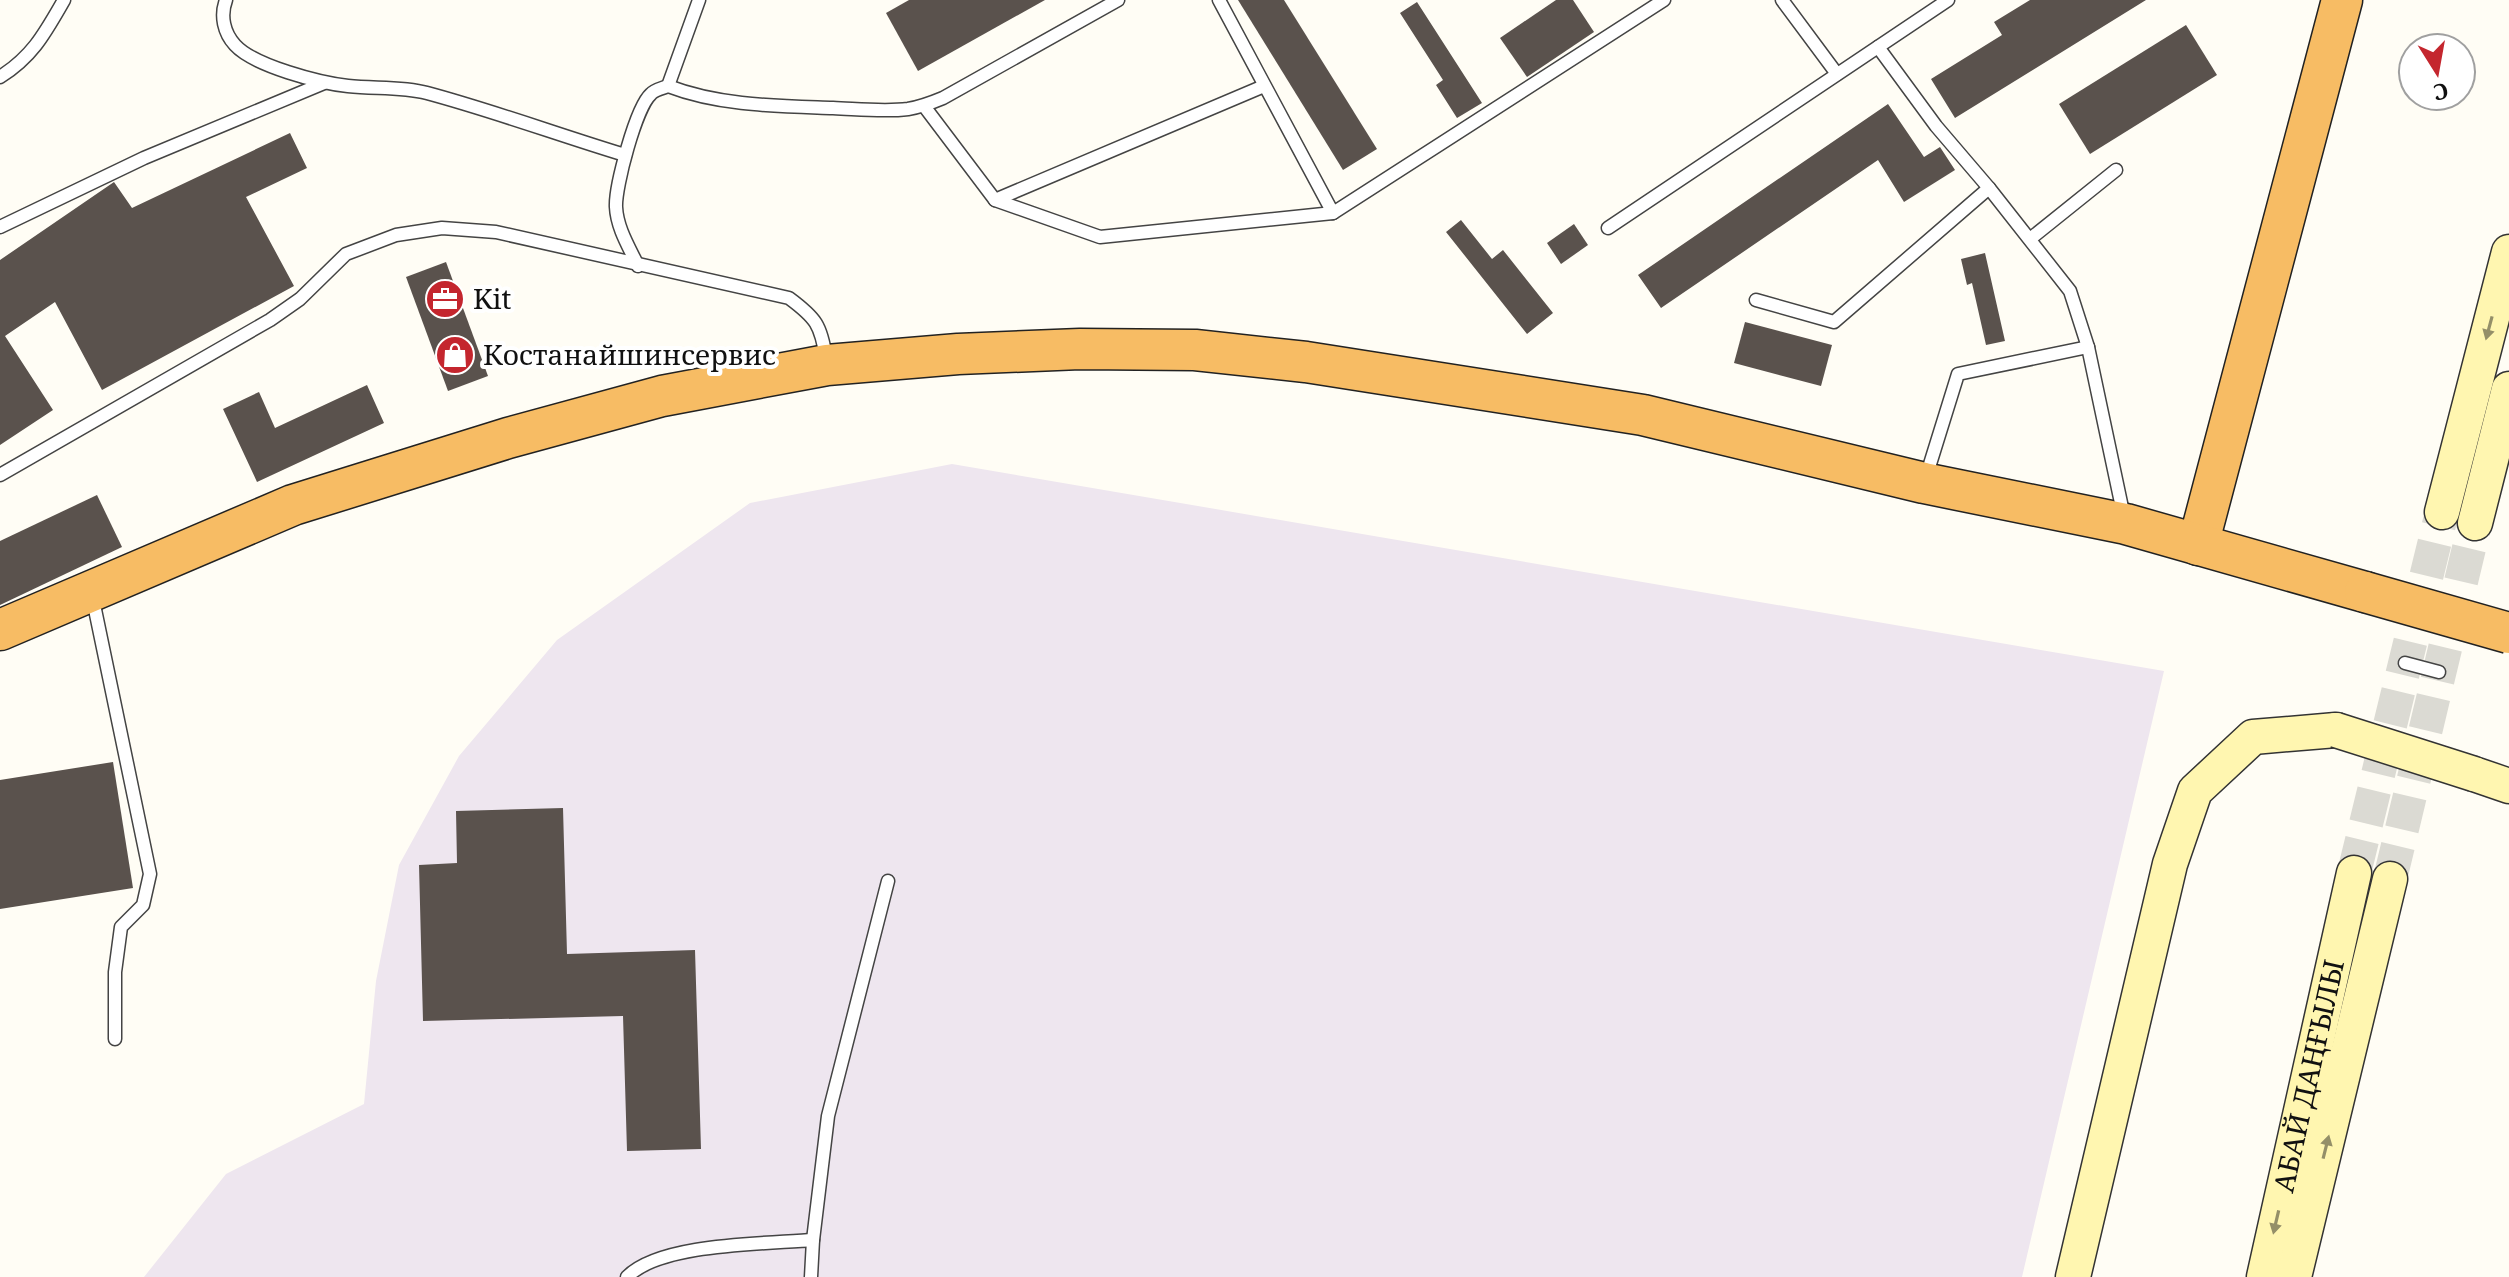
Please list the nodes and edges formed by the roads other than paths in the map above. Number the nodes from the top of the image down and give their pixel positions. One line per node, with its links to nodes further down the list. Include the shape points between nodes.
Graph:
1 (64, 0): 12 (lane, via 40,42 21,64)
2 (226, 0): 13 (lane, via 224,28 235,45 249,56)
3 (699, 0): 14 (lane)
4 (1118, 0): 16 (lane)
5 (1219, 0): 15 (lane)
6 (1664, 0): 21 (lane)
7 (1782, 0): 11 (lane)
8 (1948, 0): 10 (lane)
9 (2342, 0): 36 (highway)
10 (1878, 47): 11 (lane); 19 (lane)
11 (1837, 74): 23 (lane)
12 (0, 77)
13 (324, 83): 17 (lane, via 425,93); 22 (lane, via 144,158)
14 (668, 86): 16 (lane, via 731,102 778,106); 17 (lane, via 650,94)
15 (1264, 86): 20 (lane); 21 (lane)
16 (924, 106): 20 (lane)
17 (625, 155): 26 (lane, via 616,206)
18 (2116, 170): 24 (lane)
19 (1989, 188): 24 (lane); 27 (lane, via 1834,322)
20 (995, 200): 21 (lane, via 1100,237)
21 (1333, 213)
22 (0, 227)
23 (1608, 228)
24 (2030, 239): 28 (lane, via 2070,291)
25 (2509, 252): 33 (main road, one-way to 33)
26 (638, 266): 29 (lane, via 789,298 811,314 823,338); 31 (lane, via 496,232 442,228 396,235 346,254 270,320)
27 (1756, 300)
28 (2088, 347): 32 (lane, via 1958,374); 35 (lane)
29 (827, 365): 32 (highway, via 1080,349 1195,350 1290,360 1643,415); 37 (highway, via 662,396 494,442 293,505)
30 (2509, 389): 34 (main road)
31 (0, 475)
32 (1924, 483): 35 (highway)
33 (2442, 512)
34 (2475, 523)
35 (2126, 524): 36 (highway)
36 (2198, 545): 39 (highway, bridge)
37 (91, 591): 38 (highway); 46 (lane, via 150,874 143,905 121,927)
38 (0, 630)
39 (2509, 633)
40 (2405, 663): 41 (lane)
41 (2439, 672)
42 (2509, 786): 50 (main road, bridge, via 2336,730 2253,737 2195,791 2170,864)
43 (2354, 873): 51 (main road, АБАЙ ДАҢҒЫЛЫ, one-way to 51)
44 (2390, 879): 52 (main road, АБАЙ ДАҢҒЫЛЫ, one-way to 44)
45 (888, 881): 47 (lane, via 828,1116)
46 (115, 1039)
47 (813, 1240): 48 (lane, via 694,1250 645,1263); 49 (lane)
48 (627, 1277)
49 (811, 1277)
50 (2073, 1277)
51 (2264, 1277)
52 (2294, 1277)

